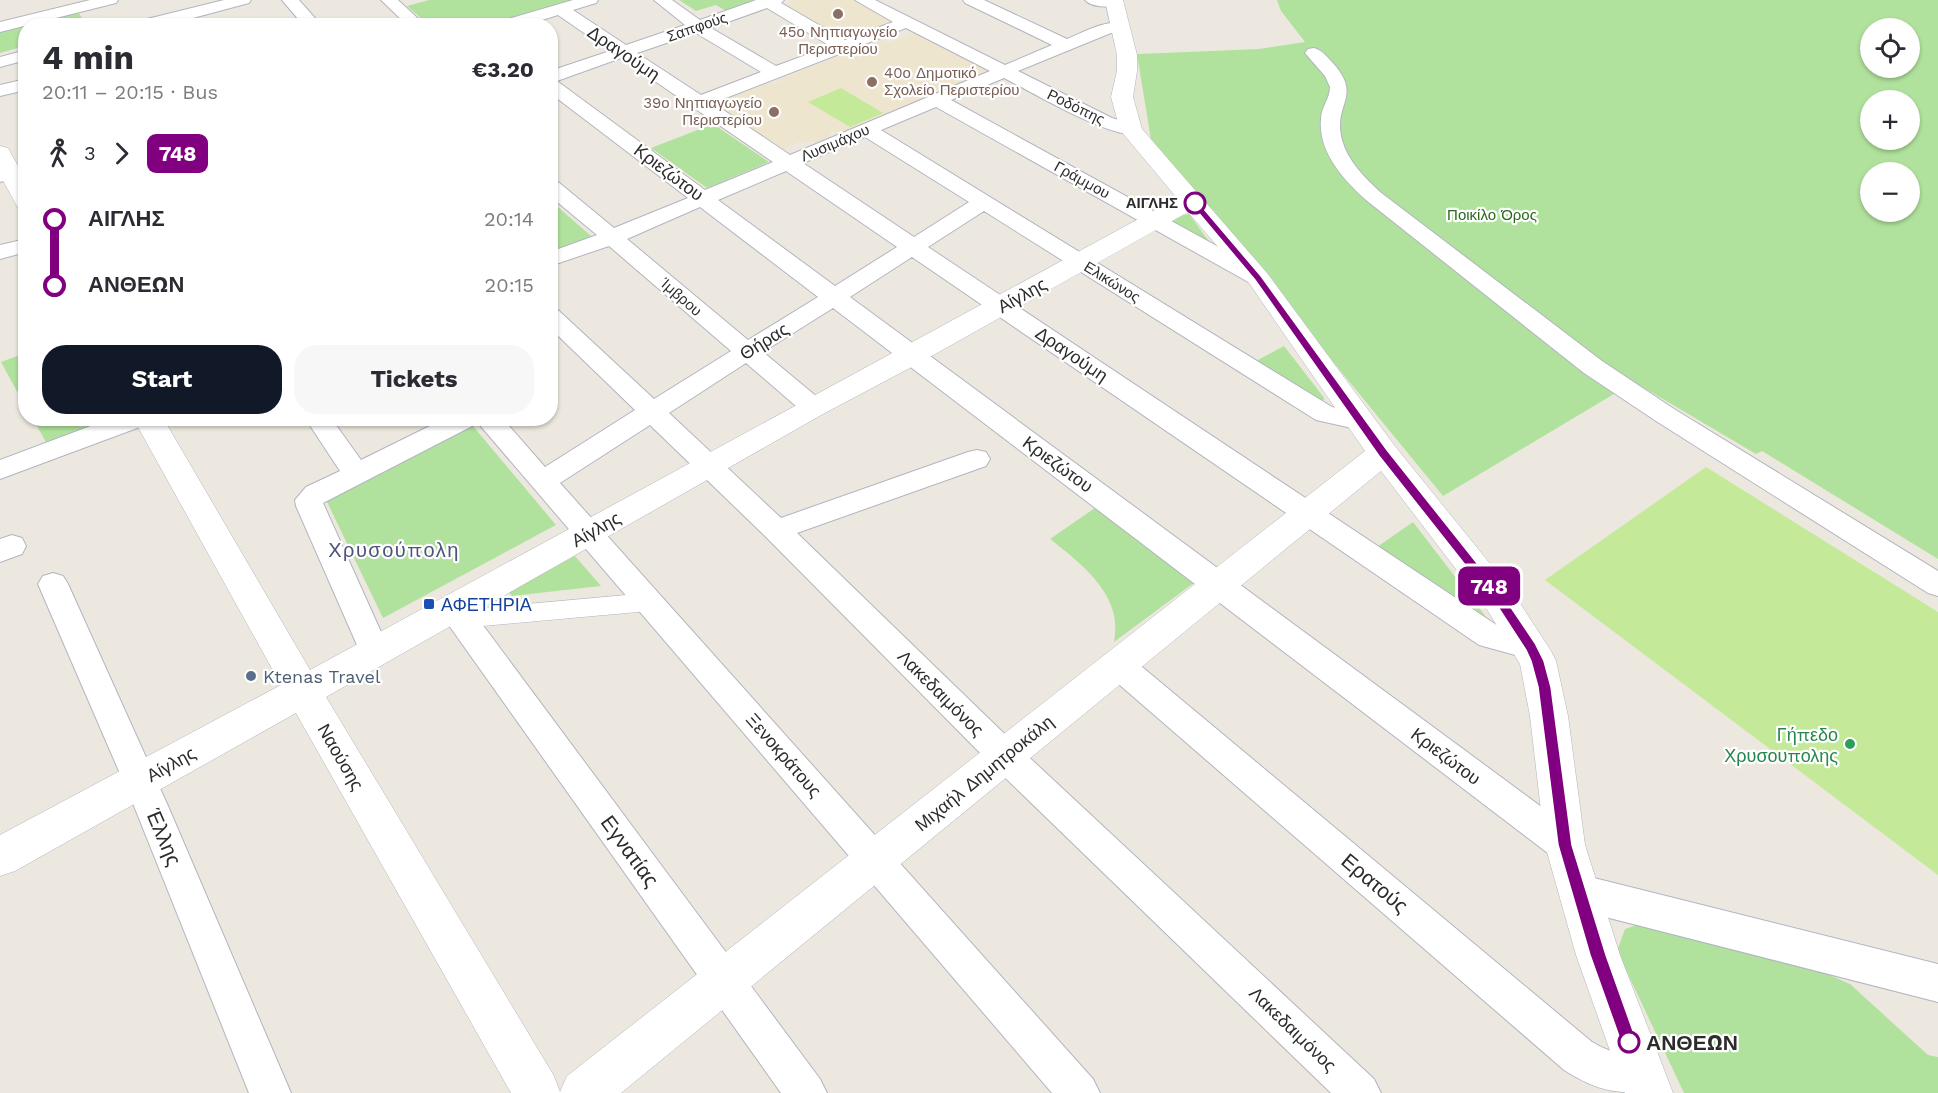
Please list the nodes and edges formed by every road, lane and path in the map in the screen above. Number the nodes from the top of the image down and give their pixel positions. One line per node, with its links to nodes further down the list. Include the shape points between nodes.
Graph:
1 (110, 0): 12 (street)
2 (243, 0): 15 (street)
3 (290, 0): 16 (street)
4 (415, 0): 10 (street)
5 (590, 0): 13 (street)
6 (662, 0): 22 (street)
7 (862, 0): 19 (street, Ροδόπης)
8 (971, 0): 23 (street)
9 (769, 1): 22 (street, Σαπφούς); 24 (street)
10 (392, 3): 17 (street)
11 (1110, 7): 23 (street, Λυσιμάχου, via 1107,29); 38 (street, via 1128,64 1122,97)
12 (94, 8): 14 (street)
13 (560, 9): 18 (street); 25 (street, Δραγούμη)
14 (45, 18)
15 (203, 18)
16 (307, 18)
17 (408, 18)
18 (530, 18)
19 (907, 22): 24 (street); 29 (street, Ροδόπης)
20 (18, 23): 21 (street)
21 (0, 27)
22 (698, 27): 25 (street, Σαπφούς); 31 (street)
23 (1066, 45): 29 (street, Λυσιμάχου)
24 (844, 47): 31 (street)
25 (623, 53): 30 (street, Σαπφούς); 36 (street, Δραγούμη)
26 (1314, 53): 78 (street, via 1339,85 1330,115 1330,133 1340,158 1364,188 1593,367)
27 (18, 57): 28 (street)
28 (0, 62)
29 (1003, 71): 35 (street, Λυσιμάχου); 38 (street, Ροδόπης, via 1105,122)
30 (558, 74)
31 (774, 74): 36 (street)
32 (18, 86): 34 (street)
33 (558, 90): 43 (street, Κριεζώτου)
34 (0, 91)
35 (937, 100): 37 (street, Λυσιμάχου); 46 (street, Γράμμου)
36 (700, 102): 39 (street, Δραγούμη)
37 (867, 130): 39 (street, Λυσιμάχου); 45 (street, Ελικώνος)
38 (1131, 130): 44 (street)
39 (788, 163): 43 (street, Λυσιμάχου); 49 (street, Δραγούμη)
40 (9, 168): 41 (street)
41 (18, 187)
42 (558, 192): 47 (street, Ίμβρου)
43 (704, 198): 47 (street, Λυσιμάχου); 54 (street, Κριεζώτου)
44 (1192, 200): 46 (street, Αίγλης); 53 (street)
45 (984, 202): 49 (street, Θήρας); 52 (street, Ελικώνος)
46 (1154, 220): 52 (street, Αίγλης); 53 (street, Γράμμου)
47 (612, 237): 51 (street, Λυσιμάχου); 57 (street, Ίμβρου)
48 (18, 247): 50 (street)
49 (911, 248): 54 (street, Θήρας); 55 (street, Δραγούμη)
50 (0, 252)
51 (558, 257)
52 (1080, 262): 55 (street, Αίγλης); 61 (street, Ελικώνος, via 1325,414)
53 (1258, 278): 61 (street)
54 (834, 297): 57 (street, Θήρας); 58 (street, Κριεζώτου)
55 (1001, 307): 58 (street, Αίγλης); 73 (street, Δραγούμη)
56 (558, 323): 60 (street, Λακεδαιμόνος)
57 (746, 352): 59 (street, Ίμβρου); 60 (street, Θήρας)
58 (911, 356): 59 (street, Αίγλης); 77 (street, Κριεζώτου)
59 (813, 407): 69 (street, Αίγλης)
60 (652, 412): 69 (street, Λακεδαιμόνος); 72 (street, Θήρας)
61 (1361, 421): 67 (street)
62 (118, 426): 70 (street)
63 (153, 426): 84 (street, Ναούσης)
64 (323, 426): 71 (street)
65 (452, 426): 71 (street)
66 (494, 426): 72 (street, Ξενοκράτους)
67 (1383, 453): 73 (street, Μιχαήλ Δημητροκάλη); 81 (street, via 1500,601)
68 (977, 459): 74 (street)
69 (708, 466): 74 (street, Λακεδαιμόνος); 75 (street, Αίγλης)
70 (0, 470)
71 (356, 474): 82 (street, via 309,500)
72 (544, 480): 75 (street, Ξενοκράτους)
73 (1307, 514): 77 (street, Μιχαήλ Δημητροκάλη); 81 (street, Δραγούμη, via 1490,636)
74 (776, 530): 85 (street, Λακεδαιμόνος)
75 (589, 534): 79 (street, Ξενοκράτους); 80 (street, Αίγλης)
76 (53, 584): 86 (street, Έλλης)
77 (1219, 585): 83 (street, Μιχαήλ Δημητροκάλη); 87 (street, Κριεζώτου)
78 (1938, 585)
79 (649, 602): 80 (street); 89 (street, Ξενοκράτους)
80 (457, 614): 82 (street, Αίγλης); 91 (street, Εγνατίας)
81 (1530, 646): 87 (street, via 1544,687)
82 (375, 652): 84 (street, Αίγλης)
83 (1118, 665): 85 (street, Μιχαήλ Δημητροκάλη); 93 (street, Ερατούς, via 1578,1056 1597,1069)
84 (303, 691): 86 (street, Αίγλης); 95 (street, Ναούσης)
85 (1005, 756): 89 (street, Μιχαήλ Δημητροκάλη); 99 (street, Λακεδαιμόνος)
86 (139, 781): 88 (street, Αίγλης); 94 (street, Έλλης)
87 (1565, 845): 90 (street)
88 (0, 857)
89 (876, 860): 91 (street, Μιχαήλ Δημητροκάλη); 98 (street, Ξενοκράτους)
90 (1578, 892): 92 (street); 93 (street)
91 (724, 980): 96 (street, Μιχαήλ Δημητροκάλη); 97 (street, Εγνατίας)
92 (1938, 983)
93 (1646, 1086)
94 (270, 1093)
95 (537, 1093)
96 (584, 1093)
97 (806, 1093)
98 (1079, 1093)
99 (1360, 1093)

